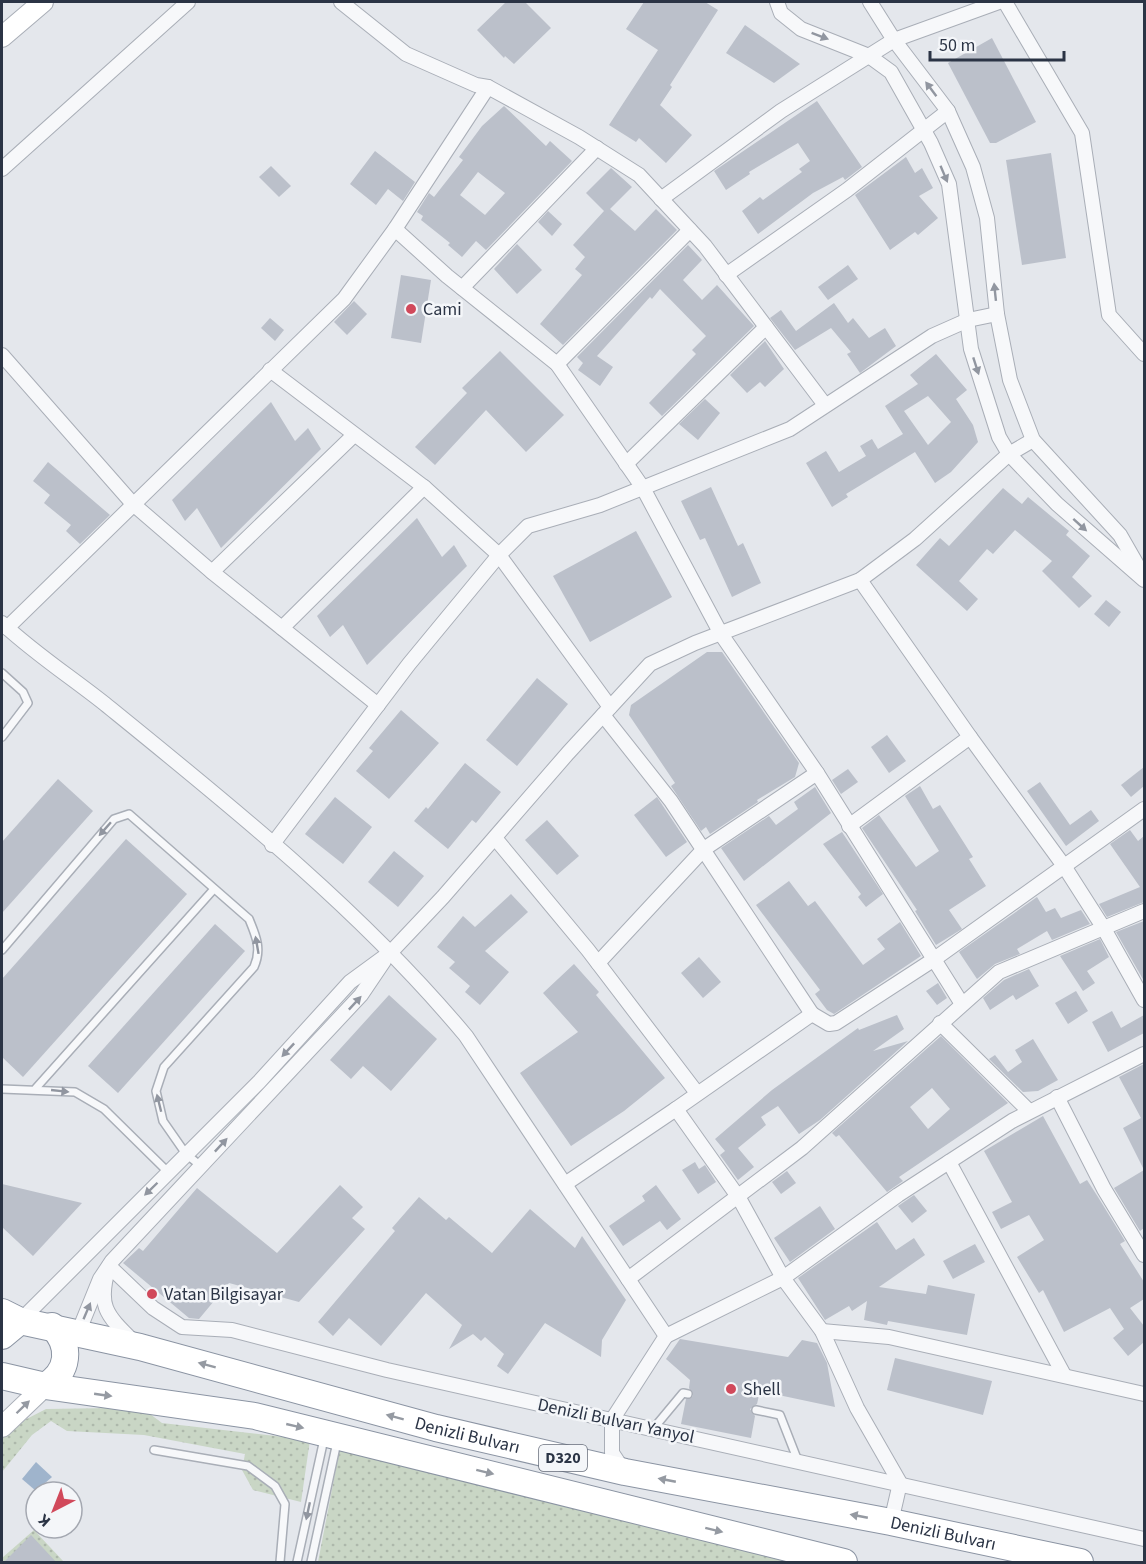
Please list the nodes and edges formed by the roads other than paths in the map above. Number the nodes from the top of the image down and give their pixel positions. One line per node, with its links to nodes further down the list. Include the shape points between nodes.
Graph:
1 (42, 2): 9 (street)
2 (188, 2): 16 (street)
3 (341, 2): 12 (street, via 406,54)
4 (768, 2): 5 (street)
5 (777, 2): 11 (street, one-way to 11, via 781,13 801,29)
6 (870, 2): 10 (street)
7 (999, 2): 10 (street)
8 (1005, 2): 25 (street, via 1082,133 1109,315)
9 (2, 38)
10 (894, 40): 11 (street); 13 (street, one-way to 10)
11 (869, 56): 14 (street, via 891,72); 17 (street, via 781,111)
12 (488, 87): 15 (street); 18 (street)
13 (948, 111): 14 (street); 22 (street, one-way to 13, via 987,218 973,166)
14 (923, 130): 20 (street); 23 (street, one-way to 23, via 949,184)
15 (597, 148): 17 (street, via 639,175); 21 (street)
16 (2, 169)
17 (662, 199): 19 (street)
18 (395, 229): 21 (street); 28 (street, via 344,299)
19 (690, 230): 20 (street); 27 (street)
20 (726, 275): 24 (street)
21 (462, 288): 27 (street)
22 (997, 314): 23 (street); 31 (street, via 1010,380)
23 (968, 320): 29 (street, via 932,336); 32 (street, one-way to 32, via 971,349 999,437)
24 (766, 327): 29 (street); 33 (street)
25 (1144, 354)
26 (2, 355): 36 (street)
27 (557, 364): 33 (street)
28 (270, 370): 30 (street); 36 (street)
29 (825, 405): 35 (street, via 790,429)
30 (354, 435): 34 (street); 39 (street)
31 (1033, 440): 32 (street); 38 (street)
32 (1009, 454): 40 (street, one-way to 40, via 1057,504); 41 (street, via 915,539)
33 (626, 464): 35 (street)
34 (424, 487): 37 (street); 43 (street)
35 (643, 488): 37 (street, via 528,526); 44 (street)
36 (133, 504): 39 (street); 42 (street)
37 (499, 555): 46 (street); 47 (street)
38 (1140, 558): 40 (street)
39 (212, 572): 43 (street)
40 (1144, 579)
41 (860, 580): 44 (street); 49 (street)
42 (4, 626): 54 (street, via 113,711)
43 (282, 628): 46 (street)
44 (721, 634): 47 (street, via 650,664); 50 (street)
45 (2, 673): 48 (lane, via 23,692 28,703)
46 (378, 705): 54 (street)
47 (607, 711): 53 (street); 55 (street)
48 (2, 737)
49 (970, 737): 52 (street); 56 (street)
50 (817, 773): 52 (street); 55 (street)
51 (1144, 809): 56 (street)
52 (849, 826): 62 (street)
53 (495, 838): 61 (street); 63 (street)
54 (272, 845): 61 (street)
55 (704, 849): 63 (street); 66 (street)
56 (1064, 866): 59 (street); 62 (street)
57 (214, 889): 60 (lane, one-way to 60, via 129,814 114,819); 69 (lane); 75 (lane, one-way to 57, via 164,1121 156,1091 164,1067 254,967 259,956 249,919)
58 (1144, 911): 59 (street)
59 (1103, 927): 64 (street); 65 (street, via 999,972)
60 (2, 950)
61 (391, 952): 75 (street, one-way to 75, via 350,982 259,1082); 77 (street, one-way to 61, via 362,995); 79 (street, via 466,1036)
62 (933, 960): 65 (street); 66 (street, via 836,1023 829,1024)
63 (598, 963): 71 (street)
64 (1144, 1000)
65 (962, 1004): 67 (street)
66 (812, 1014): 71 (street)
67 (939, 1023): 74 (street); 80 (street, via 811,1140)
68 (1144, 1054): 72 (street)
69 (36, 1088): 70 (lane); 78 (lane, one-way to 78, via 75,1092 104,1109)
70 (2, 1089)
71 (697, 1094): 73 (street)
72 (1057, 1097): 74 (street); 81 (street, via 1104,1189)
73 (676, 1109): 79 (street); 80 (street)
74 (1029, 1112): 76 (street)
75 (186, 1154): 77 (lane); 78 (street)
76 (949, 1162): 83 (street); 92 (street)
77 (201, 1166): 82 (street)
78 (168, 1172): 85 (street, one-way to 85)
79 (565, 1184): 84 (street)
80 (739, 1198): 83 (street); 84 (street)
81 (1144, 1255)
82 (109, 1266): 88 (street, one-way to 82); 90 (street, via 102,1288 103,1303 119,1327); 98 (street, Denizli Bulvarı Yanyol, via 153,1308 182,1328 232,1330 353,1362)
83 (783, 1278): 87 (street); 89 (street)
84 (628, 1279): 89 (street)
85 (8, 1323): 86 (highway, Denizli Bulvarı / D320)
86 (52, 1326): 88 (highway, Denizli Bulvarı / D320); 91 (highway, via 65,1344)
87 (822, 1331): 92 (street, via 889,1337); 105 (street, via 857,1408)
88 (78, 1332): 90 (highway, Denizli Bulvarı / D320); 91 (street)
89 (666, 1336): 98 (street)
90 (140, 1347): 104 (highway, Denizli Bulvarı / D320, one-way to 90, via 436,1428)
91 (64, 1365): 94 (highway, via 59,1375)
92 (1064, 1375): 96 (street)
93 (2, 1376): 94 (highway, Denizli Bulvarı / D320)
94 (45, 1386): 99 (street, one-way to 94); 101 (highway, Denizli Bulvarı / D320, one-way to 101, via 255,1416)
95 (688, 1394): 100 (lane, via 683,1393)
96 (1144, 1394)
97 (756, 1410): 103 (lane, via 780,1415)
98 (612, 1420): 100 (street, Denizli Bulvarı Yanyol); 104 (street, via 612,1453)
99 (2, 1427)
100 (652, 1429): 103 (street, Denizli Bulvarı Yanyol)
101 (332, 1435): 109 (lane, one-way to 109); 110 (lane); 111 (highway, Denizli Bulvarı / D320, one-way to 111)
102 (154, 1450): 108 (lane, via 249,1466 276,1486 285,1504)
103 (798, 1461): 105 (street, Denizli Bulvarı Yanyol)
104 (625, 1472): 106 (highway, Denizli Bulvarı / D320, one-way to 104)
105 (900, 1483): 106 (street); 107 (street, Denizli Bulvarı Yanyol)
106 (891, 1522): 112 (highway, Denizli Bulvarı / D320)
107 (1144, 1539)
108 (280, 1563)
109 (297, 1563)
110 (311, 1563)
111 (844, 1563)
112 (1080, 1563)

